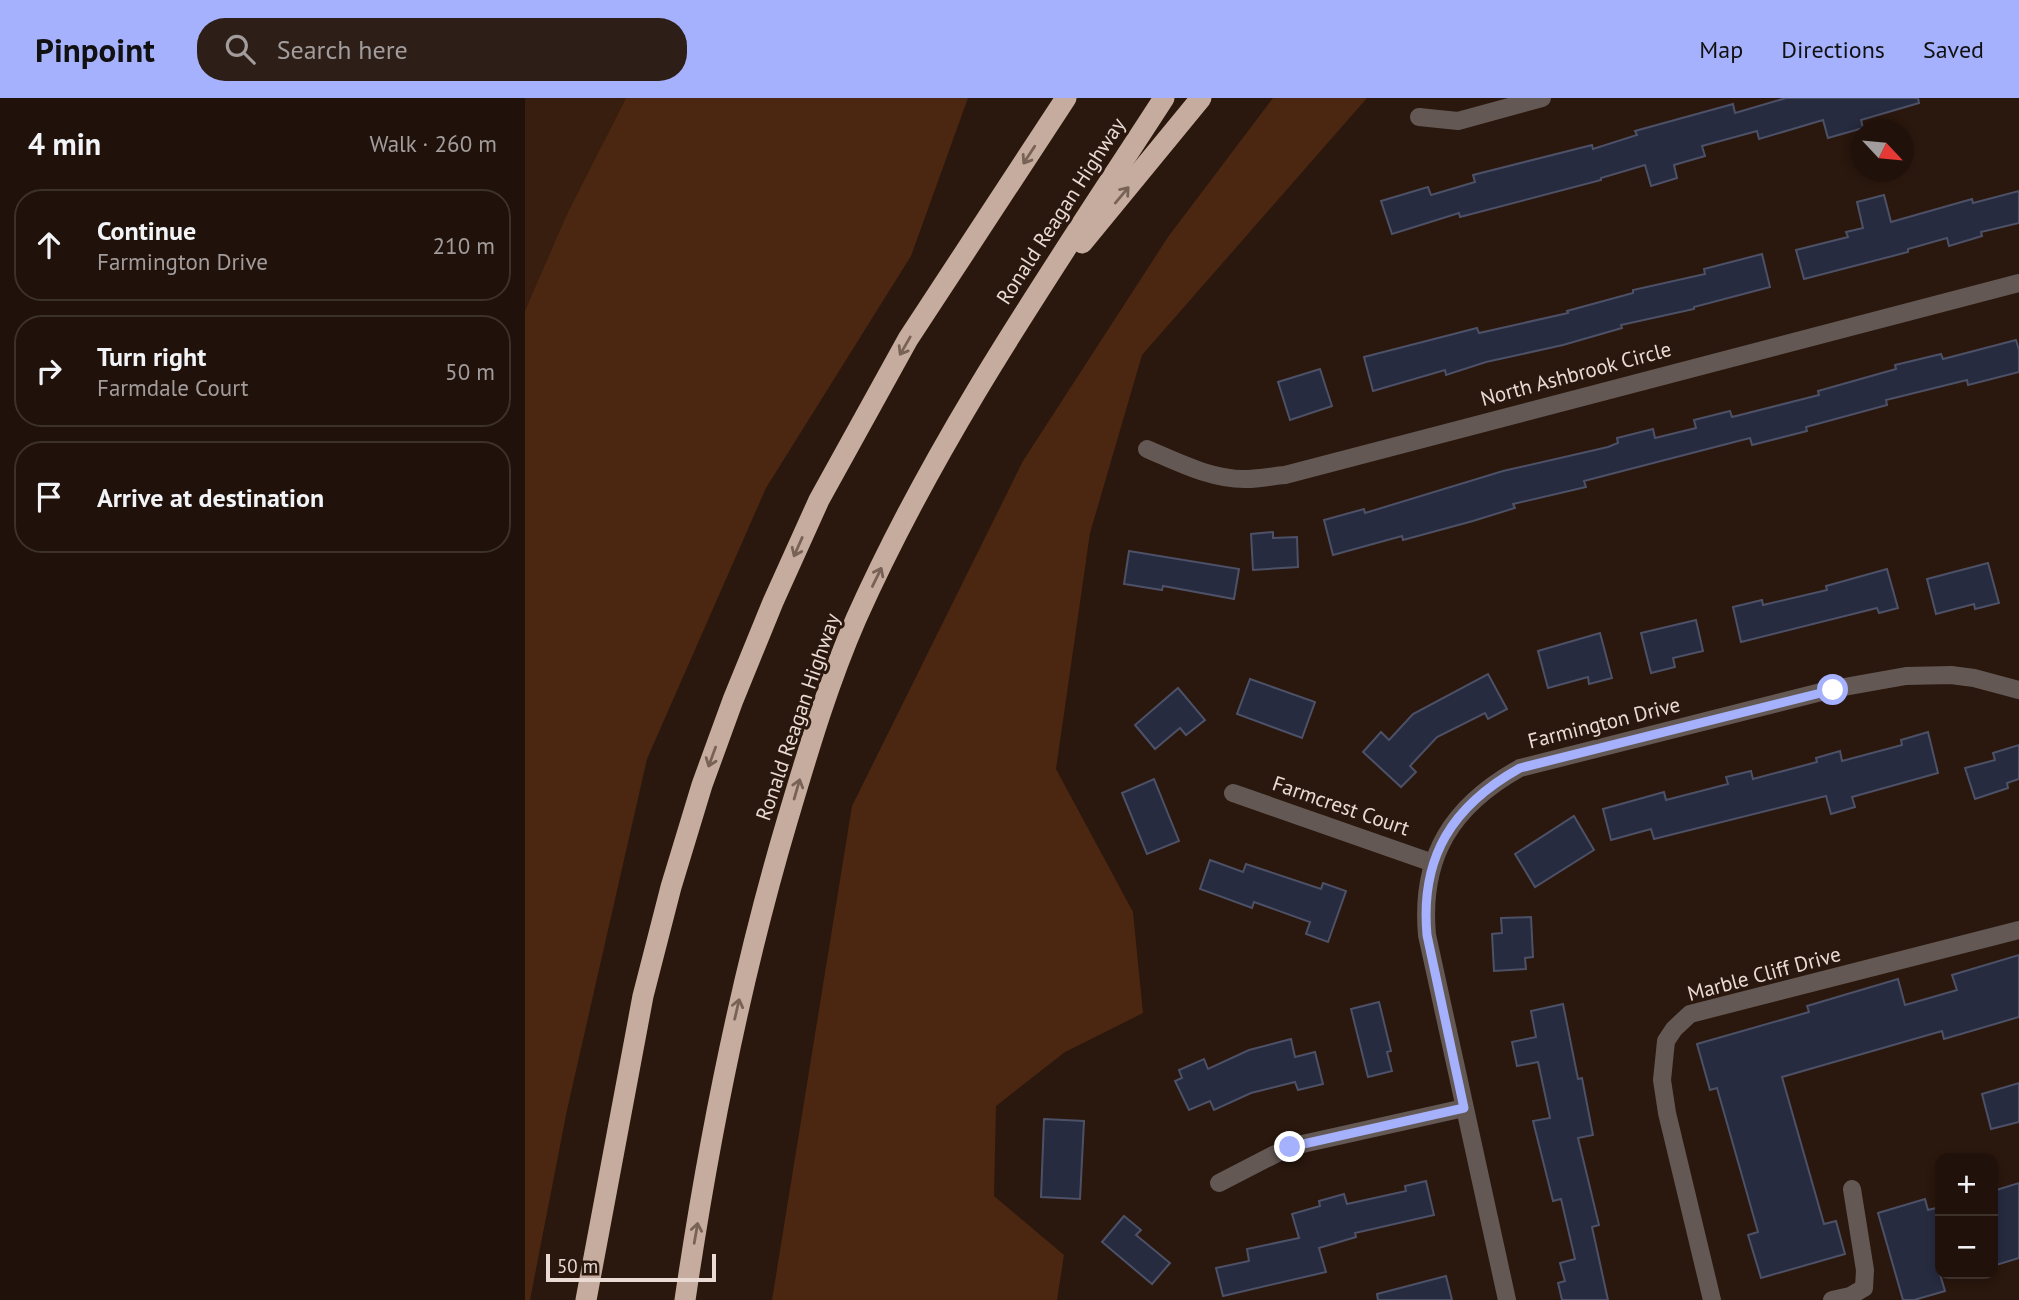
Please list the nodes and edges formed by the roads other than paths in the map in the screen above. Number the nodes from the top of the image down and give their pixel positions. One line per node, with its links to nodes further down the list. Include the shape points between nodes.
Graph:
1 (1066, 98): 16 (highway, one-way to 16, via 895,362 819,500 733,700 702,785 642,996)
2 (1164, 98): 7 (highway, Ronald Reagan Highway)
3 (1201, 98): 7 (highway, one-way to 3)
4 (1542, 98): 5 (street, via 1458,121)
5 (1419, 117)
6 (2019, 283): 8 (street, North Ashbrook Circle, via 1285,475 1220,476)
7 (1016, 323): 17 (highway, Ronald Reagan Highway, one-way to 7, via 730,1040 760,913 814,732 855,620 923,483)
8 (1147, 449)
9 (2019, 690): 11 (street, Farmington Drive, via 1951,675 1906,676 1520,768 1478,796 1452,827)
10 (1233, 793): 11 (street, Farmcrest Court)
11 (1433, 863): 13 (street, Farmington Drive, via 1425,914 1427,935)
12 (2019, 930): 19 (street, Marble Cliff Drive, via 1690,1014 1674,1029 1666,1041 1662,1080)
13 (1464, 1108): 14 (street, via 1290,1147); 18 (street, Farmington Drive)
14 (1219, 1183)
15 (1852, 1189): 20 (street, via 1864,1288 1850,1297)
16 (586, 1300)
17 (685, 1300)
18 (1507, 1300)
19 (1711, 1300)
20 (1832, 1300)

